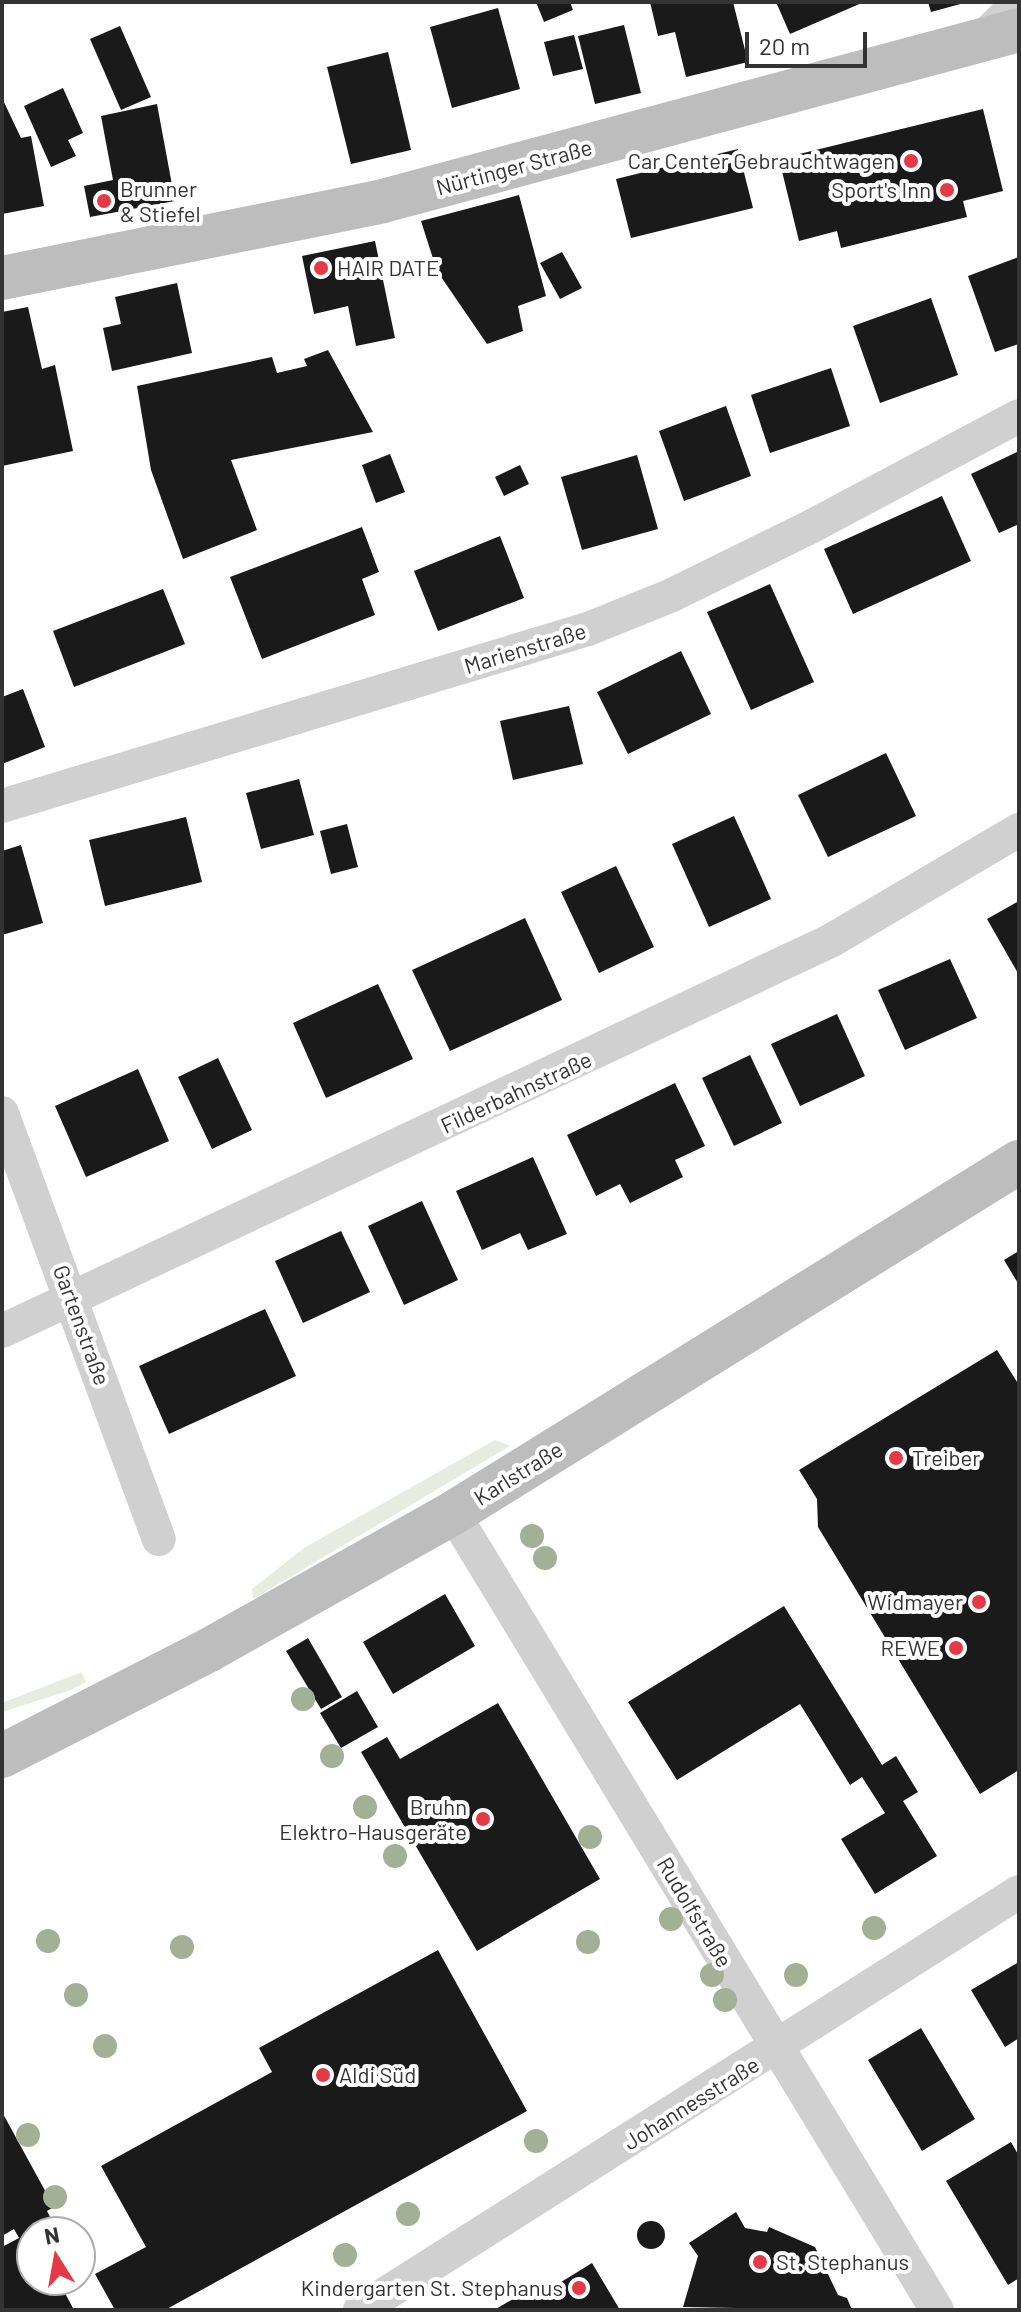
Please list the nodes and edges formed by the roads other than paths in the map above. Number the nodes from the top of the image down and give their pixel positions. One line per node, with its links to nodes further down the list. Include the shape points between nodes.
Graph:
1 (1019, 2): 2 (street)
2 (1000, 35): 3 (main road, Nürtinger Straße, via 383,201)
3 (2, 278)
4 (1019, 416): 5 (street, Marienstraße, via 814,525 672,595 588,629)
5 (2, 806)
6 (1019, 830): 9 (street, Filderbahnstraße, via 817,948)
7 (2, 1113): 9 (street, Gartenstraße)
8 (1019, 1162): 11 (main road, Karlstraße)
9 (72, 1297): 10 (street, Filderbahnstraße); 12 (street, Gartenstraße)
10 (2, 1331)
11 (453, 1513): 13 (main road, Karlstraße, via 223,1642); 15 (street, Rudolfstraße)
12 (159, 1539)
13 (2, 1756)
14 (1019, 1892): 15 (street, Johannesstraße)
15 (778, 2048): 16 (street, Johannesstraße); 17 (street, Rudolfstraße)
16 (360, 2310)
17 (937, 2310)

